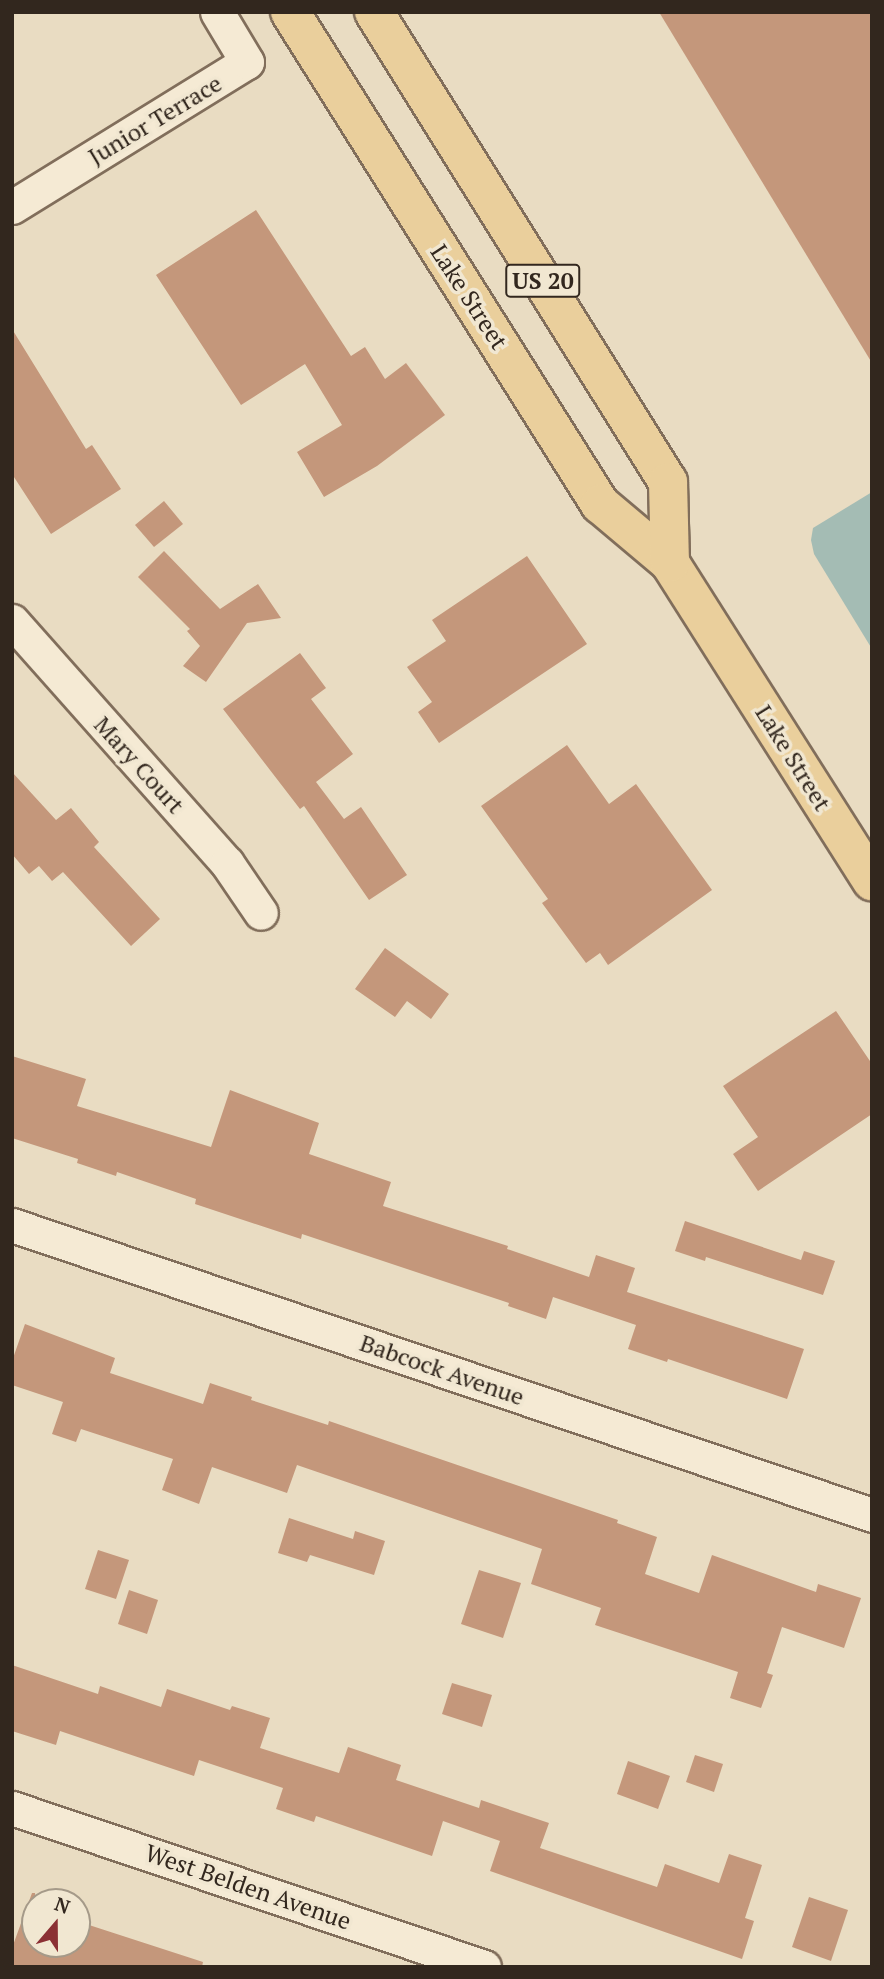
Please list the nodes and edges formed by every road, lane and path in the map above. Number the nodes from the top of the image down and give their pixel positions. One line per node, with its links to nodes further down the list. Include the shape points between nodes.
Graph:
1 (217, 12): 4 (street, Junior Terrace, via 247,62)
2 (290, 12): 5 (main road, Lake Street / US 20, via 600,504)
3 (374, 12): 5 (main road, US 20, via 668,482)
4 (12, 207)
5 (670, 563): 7 (main road, Lake Street / US 20)
6 (12, 621): 8 (street, Mary Court, via 228,863)
7 (872, 881)
8 (261, 913)
9 (12, 1225): 10 (street, Babcock Avenue)
10 (872, 1515)
11 (12, 1808): 12 (street, West Belden Avenue)
12 (484, 1967)

